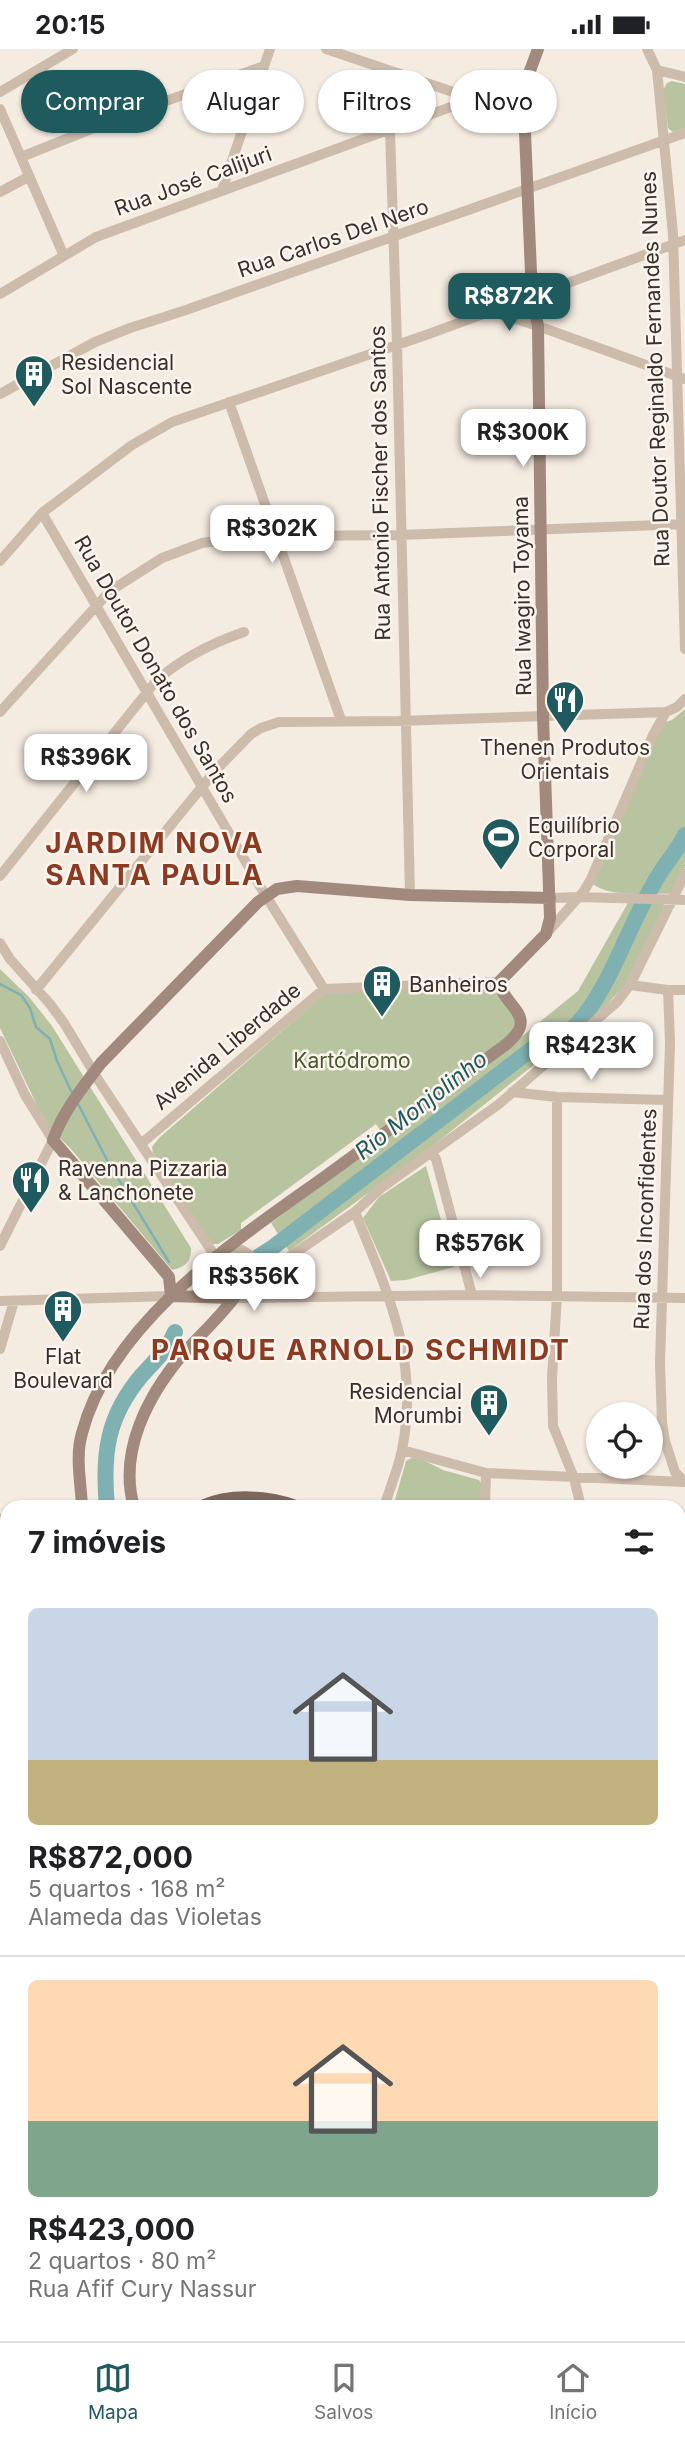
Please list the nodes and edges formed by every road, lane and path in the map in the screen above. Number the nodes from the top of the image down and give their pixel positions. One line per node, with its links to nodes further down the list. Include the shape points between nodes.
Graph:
1 (74, 49): 11 (street)
2 (270, 49): 6 (street)
3 (326, 49): 7 (street)
4 (538, 49): 8 (street, Rua Iwagiro Toyama)
5 (644, 50): 9 (street, Rua Doutor Reginaldo Fernandes Nunes)
6 (264, 66): 18 (street); 21 (street)
7 (388, 70)
8 (530, 70)
9 (657, 70): 10 (street); 17 (street, Rua Doutor Reginaldo Fernandes Nunes)
10 (685, 77)
11 (0, 92)
12 (0, 109): 18 (street)
13 (378, 133): 21 (street, Rua José Calijuri)
14 (389, 133): 23 (street, Rua Antonio Fischer dos Santos)
15 (525, 133): 20 (street, Rua Iwagiro Toyama)
16 (685, 133): 17 (street, Rua Carlos Del Nero)
17 (664, 141): 20 (street, Rua Carlos Del Nero); 25 (street, Rua Doutor Reginaldo Fernandes Nunes)
18 (21, 157): 19 (street)
19 (28, 177): 22 (street); 26 (street)
20 (527, 189): 23 (street, Rua Carlos Del Nero); 28 (street, Rua Iwagiro Toyama)
21 (222, 190): 26 (street, Rua José Calijuri, via 96,237)
22 (0, 193)
23 (393, 238): 31 (street, Rua Antonio Fischer dos Santos); 33 (street, Rua Carlos Del Nero, via 130,328 57,361)
24 (685, 240): 25 (street)
25 (673, 244): 28 (street); 32 (street, Rua Doutor Reginaldo Fernandes Nunes)
26 (64, 256): 27 (street, Rua José Calijuri)
27 (0, 294)
28 (531, 296): 29 (street); 30 (street, Rua Iwagiro Toyama)
29 (490, 311): 30 (street); 31 (street)
30 (538, 326): 32 (street); 37 (street, Rua Iwagiro Toyama)
31 (397, 344): 34 (street); 38 (street, Rua Antonio Fischer dos Santos)
32 (681, 378): 36 (street, Rua Doutor Reginaldo Fernandes Nunes)
33 (0, 394)
34 (229, 402): 35 (street, via 156,430); 39 (street)
35 (42, 513): 40 (street); 41 (street, Rua Doutor Donato dos Santos)
36 (682, 524): 37 (street); 43 (street, Rua Doutor Reginaldo Fernandes Nunes)
37 (540, 529): 38 (street); 48 (street, Rua Iwagiro Toyama)
38 (400, 535): 39 (street); 50 (street, Rua Antonio Fischer dos Santos)
39 (278, 537): 41 (street, via 212,540 179,550 142,569); 49 (street)
40 (0, 561)
41 (96, 606): 44 (street, Rua Doutor Donato dos Santos); 46 (street)
42 (244, 632): 44 (street, via 189,657)
43 (685, 649)
44 (147, 692): 51 (street, Rua Doutor Donato dos Santos); 53 (street)
45 (685, 699): 47 (street)
46 (0, 712)
47 (666, 712): 48 (street); 56 (street)
48 (543, 716): 50 (street); 57 (street, Rua Iwagiro Toyama)
49 (341, 720): 50 (street); 51 (street, via 279,722 261,728 237,746)
50 (404, 720): 55 (street, Rua Antonio Fischer dos Santos)
51 (202, 786): 54 (street, Rua Doutor Donato dos Santos); 65 (street)
52 (685, 874): 58 (street)
53 (0, 876)
54 (266, 895): 55 (street, via 297,886); 64 (street, Rua Doutor Donato dos Santos); 69 (street)
55 (410, 895): 57 (street)
56 (579, 897): 57 (street); 58 (street); 60 (street)
57 (550, 898): 60 (street, Rua Iwagiro Toyama)
58 (673, 899): 59 (street); 63 (street)
59 (685, 899)
60 (546, 934): 62 (street)
61 (0, 943): 65 (street)
62 (499, 982): 64 (street, Avenida Liberdade); 78 (street, via 520,1021 513,1039)
63 (630, 985): 66 (street); 70 (street, via 617,1002)
64 (324, 989): 74 (street, Avenida Liberdade)
65 (36, 990): 69 (street)
66 (668, 990): 67 (street); 72 (street, Rua dos Inconfidentes)
67 (685, 990)
68 (1, 1045): 73 (street)
69 (94, 1073): 73 (street, via 64,1115); 74 (street)
70 (512, 1093): 71 (street); 75 (street)
71 (558, 1097): 72 (street); 84 (street)
72 (667, 1100): 85 (street, Rua dos Inconfidentes)
73 (53, 1140): 77 (street); 82 (street, via 169,1277)
74 (142, 1143): 79 (street)
75 (431, 1152): 76 (street); 81 (street)
76 (355, 1212): 80 (street); 83 (street)
77 (0, 1246)
78 (231, 1247): 79 (street); 80 (street, via 247,1252)
79 (215, 1257): 82 (street)
80 (260, 1277): 86 (street); 87 (street, via 257,1288)
81 (472, 1295): 83 (street); 84 (street)
82 (171, 1296): 86 (street); 90 (street); 96 (street, via 122,1352 102,1385 82,1431)
83 (390, 1296): 87 (street); 92 (street, via 406,1364)
84 (557, 1296): 85 (street); 94 (street, via 553,1426)
85 (662, 1297): 88 (street); 95 (street, Rua dos Inconfidentes, via 662,1422 675,1472)
86 (234, 1298): 87 (street); 97 (street, via 171,1370 135,1434 130,1458)
87 (274, 1298)
88 (685, 1298)
89 (0, 1301): 90 (street)
90 (14, 1301): 91 (street)
91 (0, 1349)
92 (402, 1450): 93 (street); 100 (street)
93 (486, 1473): 94 (street); 101 (street)
94 (573, 1478): 95 (street); 102 (street)
95 (685, 1482)
96 (82, 1500)
97 (132, 1500)
98 (225, 1500): 99 (main road)
99 (256, 1500)
100 (386, 1500)
101 (485, 1500)
102 (579, 1500)

